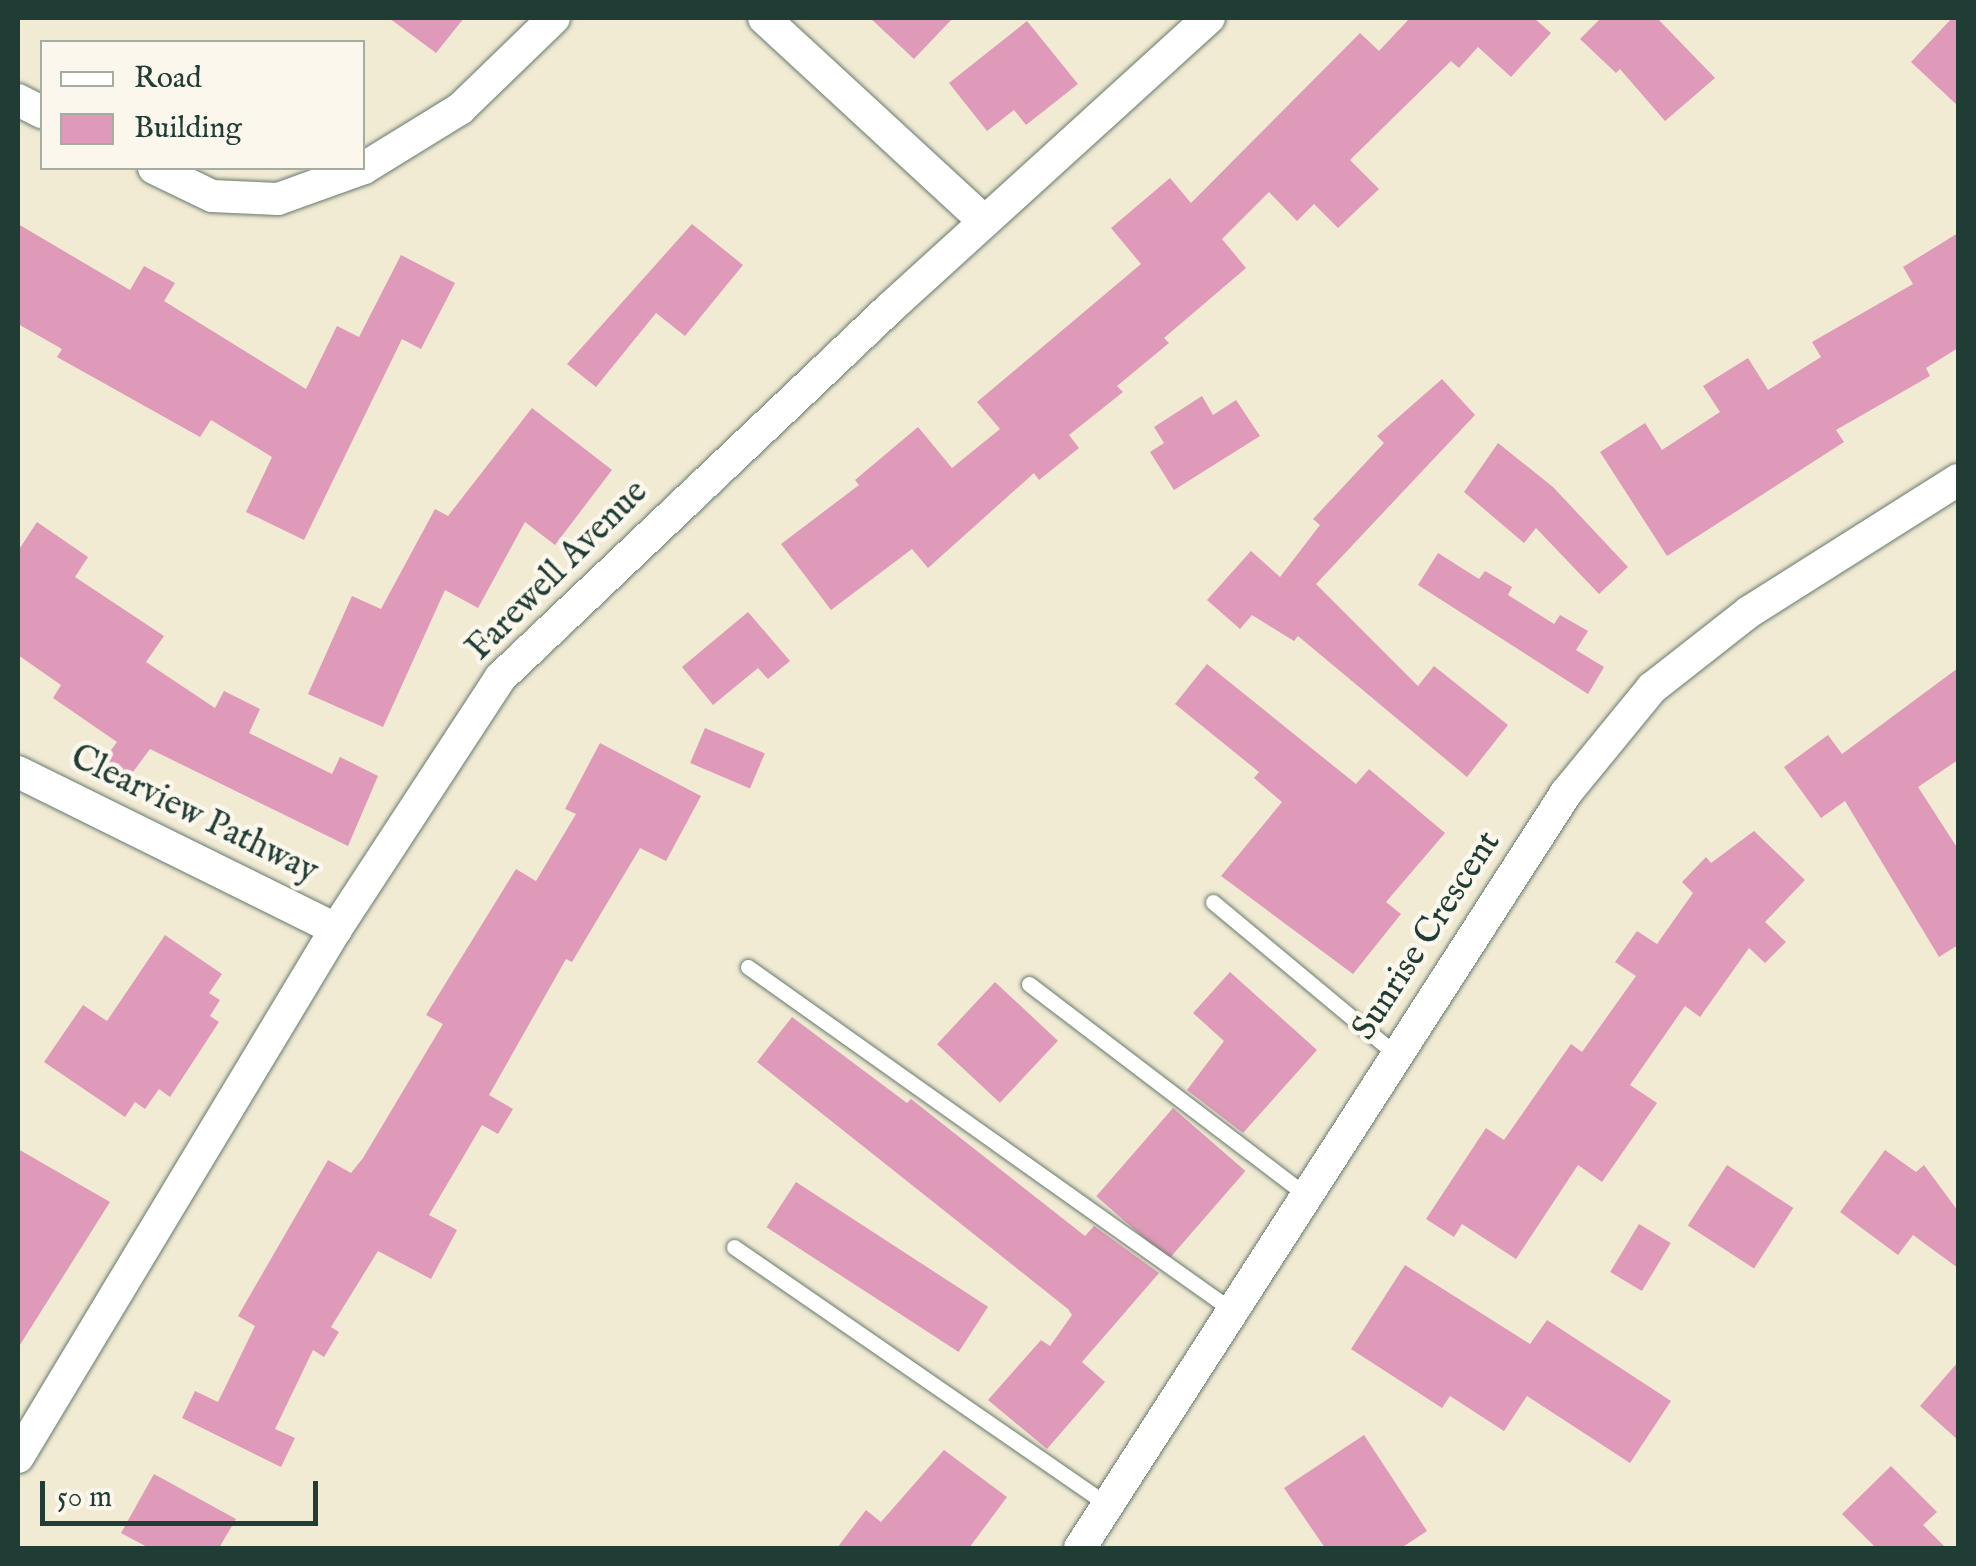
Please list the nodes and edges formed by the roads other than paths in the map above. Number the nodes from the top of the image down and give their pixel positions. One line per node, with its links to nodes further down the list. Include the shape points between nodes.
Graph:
1 (554, 18): 4 (street, via 460,109)
2 (764, 18): 7 (street)
3 (1209, 18): 7 (street, Farewell Avenue)
4 (365, 164)
5 (158, 170): 6 (street, via 212,196 278,200)
6 (354, 170)
7 (984, 222): 11 (street, Farewell Avenue, via 500,678)
8 (1958, 480): 14 (street, Sunrise Crescent, via 1749,612 1652,688 1566,794)
9 (18, 772): 11 (street, Clearview Pathway)
10 (1213, 902): 14 (lane)
11 (336, 929): 18 (street, Farewell Avenue)
12 (748, 967): 17 (lane)
13 (1029, 984): 15 (lane)
14 (1398, 1056): 15 (street, Sunrise Crescent)
15 (1307, 1196): 17 (street, Sunrise Crescent)
16 (734, 1247): 20 (lane)
17 (1233, 1310): 20 (street, Sunrise Crescent)
18 (26, 1419): 19 (street, Farewell Avenue)
19 (18, 1458)
20 (1108, 1505): 21 (street, Sunrise Crescent)
21 (1080, 1548)

